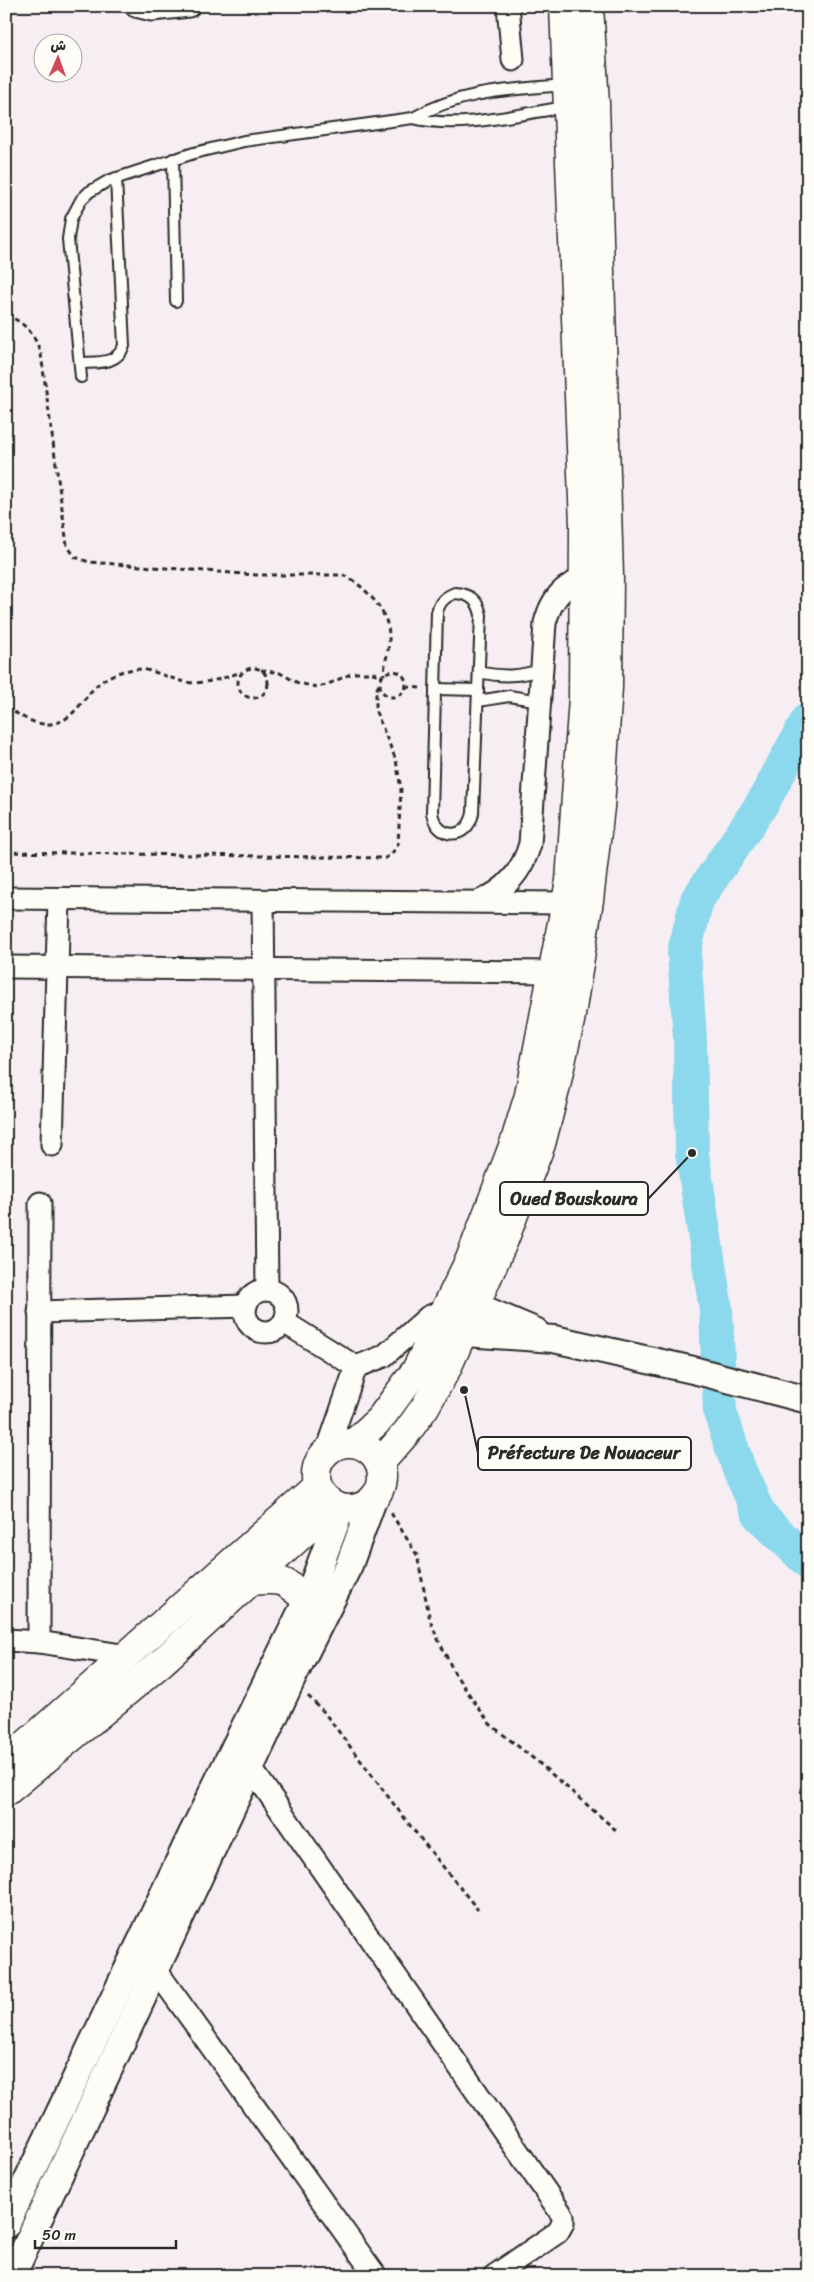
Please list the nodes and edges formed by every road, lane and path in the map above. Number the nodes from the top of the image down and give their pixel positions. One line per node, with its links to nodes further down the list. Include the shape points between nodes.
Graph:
1 (136, 6): 2 (street, via 152,10)
2 (189, 6)
3 (508, 6): 6 (street)
4 (564, 6): 8 (main road)
5 (589, 6): 7 (main road)
6 (513, 60)
7 (594, 94): 8 (main road); 16 (main road)
8 (567, 96): 9 (lane, via 461,123 430,123); 9 (lane, via 476,93 447,101); 16 (main road, via 584,525)
9 (413, 118): 10 (lane, via 244,141)
10 (173, 159): 11 (lane); 12 (lane)
11 (116, 178): 14 (lane, via 98,186 81,200 69,228); 14 (lane, via 124,346 112,361)
12 (176, 301)
13 (6, 315): 21 (path, via 24,324 32,333 41,354 67,545 75,558 90,562 257,576 343,575 376,603 385,617 389,634)
14 (80, 363): 15 (lane)
15 (81, 377)
16 (596, 577): 17 (street, via 557,594 545,623); 33 (main road); 42 (main road, via 608,687 600,807 570,1021 541,1144)
17 (542, 669): 20 (lane, via 510,676); 26 (street)
18 (261, 670): 19 (path, via 254,667); 19 (path, via 266,674 268,688 252,698 240,692 238,678); 21 (path, via 317,687 353,673)
19 (242, 672): 27 (path, via 204,682 186,682 150,670 130,670 112,675 96,686 76,712 52,723 26,719)
20 (479, 672): 23 (lane, via 479,606 465,594 446,596 437,612); 24 (lane)
21 (383, 676): 22 (path); 22 (path, via 394,670 400,672 406,687 399,696 388,696)
22 (380, 682): 28 (path, via 374,702 396,760 401,789 398,844 391,855 384,858)
23 (435, 689): 24 (lane); 25 (lane, via 432,814 445,832 453,834 461,832 472,820)
24 (478, 690): 25 (lane)
25 (478, 701): 26 (lane, via 509,696)
26 (540, 701): 32 (street, via 531,831 526,857 512,879 492,896)
27 (6, 708)
28 (6, 852)
29 (6, 898): 30 (street)
30 (59, 899): 31 (street); 35 (street)
31 (262, 901): 32 (street); 36 (street)
32 (480, 901): 33 (street)
33 (566, 903): 37 (main road)
34 (6, 967): 35 (street)
35 (56, 967): 36 (street); 38 (street)
36 (263, 969): 37 (street); 40 (street)
37 (553, 972): 43 (main road, via 529,1095 516,1141)
38 (52, 1145)
39 (40, 1203): 44 (street)
40 (267, 1290): 41 (street, via 254,1294); 45 (street, via 275,1291 285,1301)
41 (246, 1306): 44 (street); 45 (street, via 248,1320 258,1330 272,1330)
42 (476, 1306): 43 (street); 46 (main road); 47 (street)
43 (447, 1309): 48 (street, via 428,1317 384,1356); 50 (main road, via 416,1370 380,1419)
44 (39, 1312): 58 (street)
45 (284, 1322): 48 (street)
46 (464, 1333): 47 (street); 52 (main road, via 430,1400)
47 (554, 1339): 49 (street)
48 (356, 1368): 51 (street)
49 (808, 1400)
50 (354, 1443): 51 (main road, via 335,1446); 52 (main road, via 365,1446)
51 (327, 1451): 54 (main road, via 316,1468 315,1478)
52 (380, 1463): 53 (main road, via 383,1478)
53 (375, 1497): 54 (main road, via 358,1508); 60 (street, via 349,1564); 64 (path, via 417,1555 436,1635 455,1674 490,1724)
54 (330, 1501): 55 (main road); 56 (street); 59 (main road)
55 (252, 1581): 56 (main road, via 282,1581); 63 (main road, via 162,1662)
56 (307, 1600): 66 (street)
57 (6, 1640): 58 (street)
58 (39, 1642): 59 (street)
59 (128, 1656): 61 (main road)
60 (292, 1679): 62 (street); 65 (path, via 323,1710)
61 (6, 1762)
62 (251, 1768): 67 (street); 71 (street, via 563,2216 558,2232)
63 (6, 1792)
64 (617, 1831)
65 (478, 1910)
66 (135, 1953): 67 (street); 68 (street)
67 (156, 1970): 69 (street); 70 (street)
68 (6, 2225)
69 (12, 2276)
70 (376, 2276)
71 (494, 2276)

